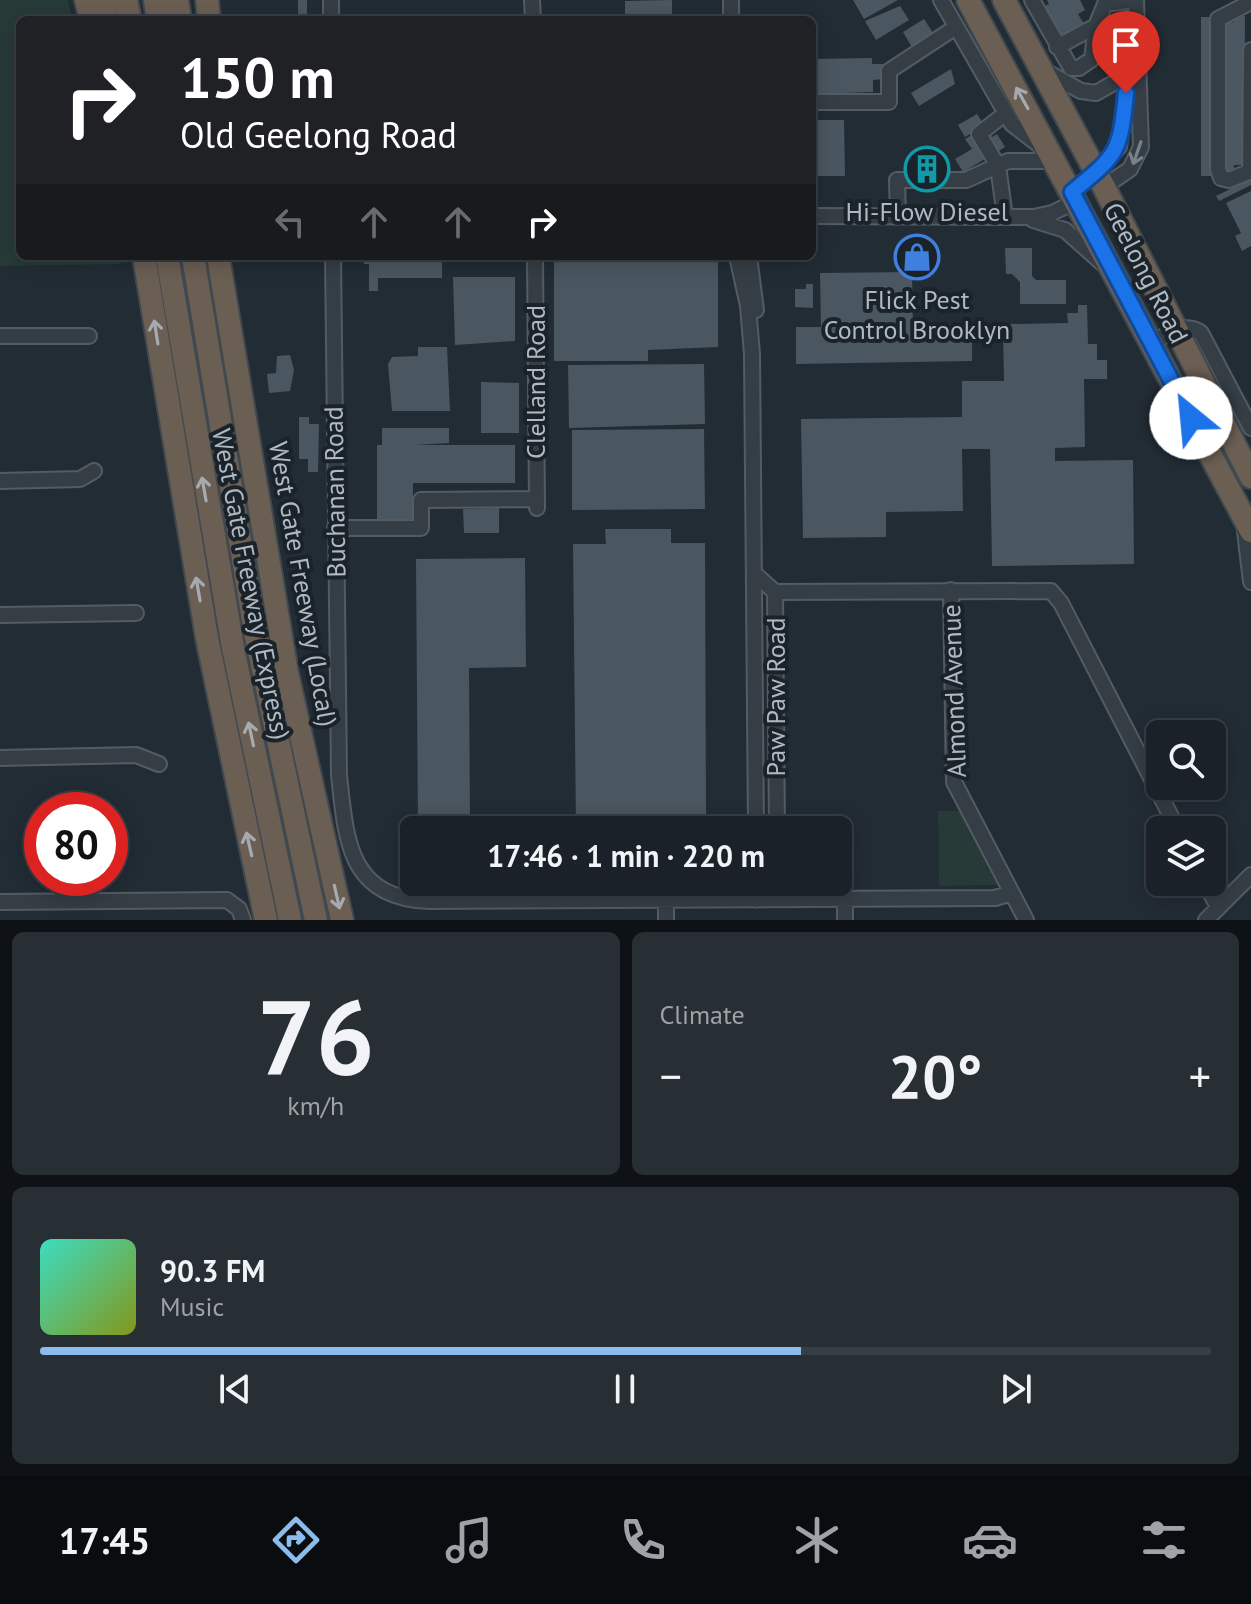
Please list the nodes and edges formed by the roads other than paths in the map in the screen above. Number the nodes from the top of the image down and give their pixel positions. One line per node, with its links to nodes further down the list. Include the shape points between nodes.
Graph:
1 (941, 0): 10 (street)
2 (968, 0): 17 (highway, Geelong Road, one-way to 2)
3 (1004, 0): 13 (highway, Geelong Road)
4 (1032, 0): 11 (street)
5 (1135, 0): 7 (street); 8 (street)
6 (1251, 2): 19 (street, via 1218,19 1218,169 1221,178 1229,180)
7 (1098, 3): 9 (street)
8 (1136, 20): 13 (street, via 1118,79 1103,91 1081,91); 20 (street, via 1120,143); 20 (street, one-way to 20, via 1141,147 1130,169)
9 (1096, 26): 11 (street); 11 (street, via 1089,63 1071,68)
10 (956, 27): 14 (street, via 889,71 889,102); 15 (street)
11 (1057, 47)
12 (1251, 50): 19 (street)
13 (1041, 69): 20 (highway, Geelong Road)
14 (816, 102)
15 (1006, 113): 16 (street); 18 (street, via 979,134)
16 (1025, 137): 17 (street); 18 (street)
17 (1054, 158): 18 (street); 21 (highway, Geelong Road)
18 (1003, 164): 23 (street, via 966,180 897,180); 24 (street)
19 (1250, 171)
20 (1100, 180): 21 (highway); 36 (highway, Geelong Road)
21 (1074, 196): 25 (street, via 1052,213); 35 (highway, Geelong Road)
22 (816, 216): 23 (street)
23 (898, 217): 24 (street)
24 (1005, 217): 25 (street)
25 (1021, 217): 35 (street, via 1065,230)
26 (145, 260): 72 (highway, one-way to 26, via 207,638)
27 (168, 260): 73 (highway, West Gate Freeway (Express), one-way to 27, via 227,617)
28 (194, 260): 74 (highway, West Gate Freeway (Express), via 255,632)
29 (219, 260): 51 (highway, West Gate Freeway (Local))
30 (232, 260): 51 (highway)
31 (333, 260): 46 (street, Buchanan Road)
32 (535, 260): 46 (street, Clelland Road, via 537,504 421,500 421,528)
33 (738, 260): 40 (street, Paw Paw Road)
34 (752, 260): 40 (street, Paw Paw Road)
35 (1114, 274): 39 (highway, Geelong Road)
36 (1177, 330): 39 (street); 41 (street, via 1201,333); 43 (highway, Geelong Road)
37 (0, 336): 38 (street)
38 (89, 336)
39 (1150, 344): 45 (highway, Geelong Road)
40 (752, 354): 47 (street, Paw Paw Road)
41 (1251, 428)
42 (94, 471): 44 (street, via 80,479)
43 (1251, 477)
44 (0, 481)
45 (1248, 524): 48 (street)
46 (335, 528): 66 (street, Buchanan Road, via 339,775 348,837 359,869 381,890 413,900)
47 (755, 574): 50 (street); 52 (street, Paw Paw Road)
48 (1251, 582)
49 (951, 590): 50 (street); 61 (street, via 1051,591); 63 (street, Almond Avenue, via 954,782)
50 (775, 592): 52 (street, Paw Paw Road); 58 (street, Paw Paw Road)
51 (275, 602): 75 (highway, West Gate Freeway (Local), one-way to 75)
52 (755, 608): 57 (street, Paw Paw Road)
53 (136, 613): 54 (street)
54 (0, 615)
55 (0, 758): 56 (street, via 136,755)
56 (159, 764)
57 (756, 802): 58 (street); 59 (street, Paw Paw Road)
58 (777, 802): 60 (street, Paw Paw Road)
59 (756, 816)
60 (777, 816)
61 (1171, 816)
62 (1251, 875): 70 (street)
63 (1012, 893): 68 (street, via 995,898); 78 (street, Almond Avenue)
64 (757, 896): 67 (street)
65 (1212, 896): 70 (street)
66 (666, 899): 67 (street); 76 (street)
67 (757, 900): 68 (street)
68 (845, 901): 77 (street)
69 (0, 902): 71 (street, via 227,900)
70 (1218, 907): 79 (street)
71 (243, 920)
72 (266, 920)
73 (290, 920)
74 (316, 920)
75 (342, 920)
76 (666, 920)
77 (845, 920)
78 (1026, 920)
79 (1206, 920)

